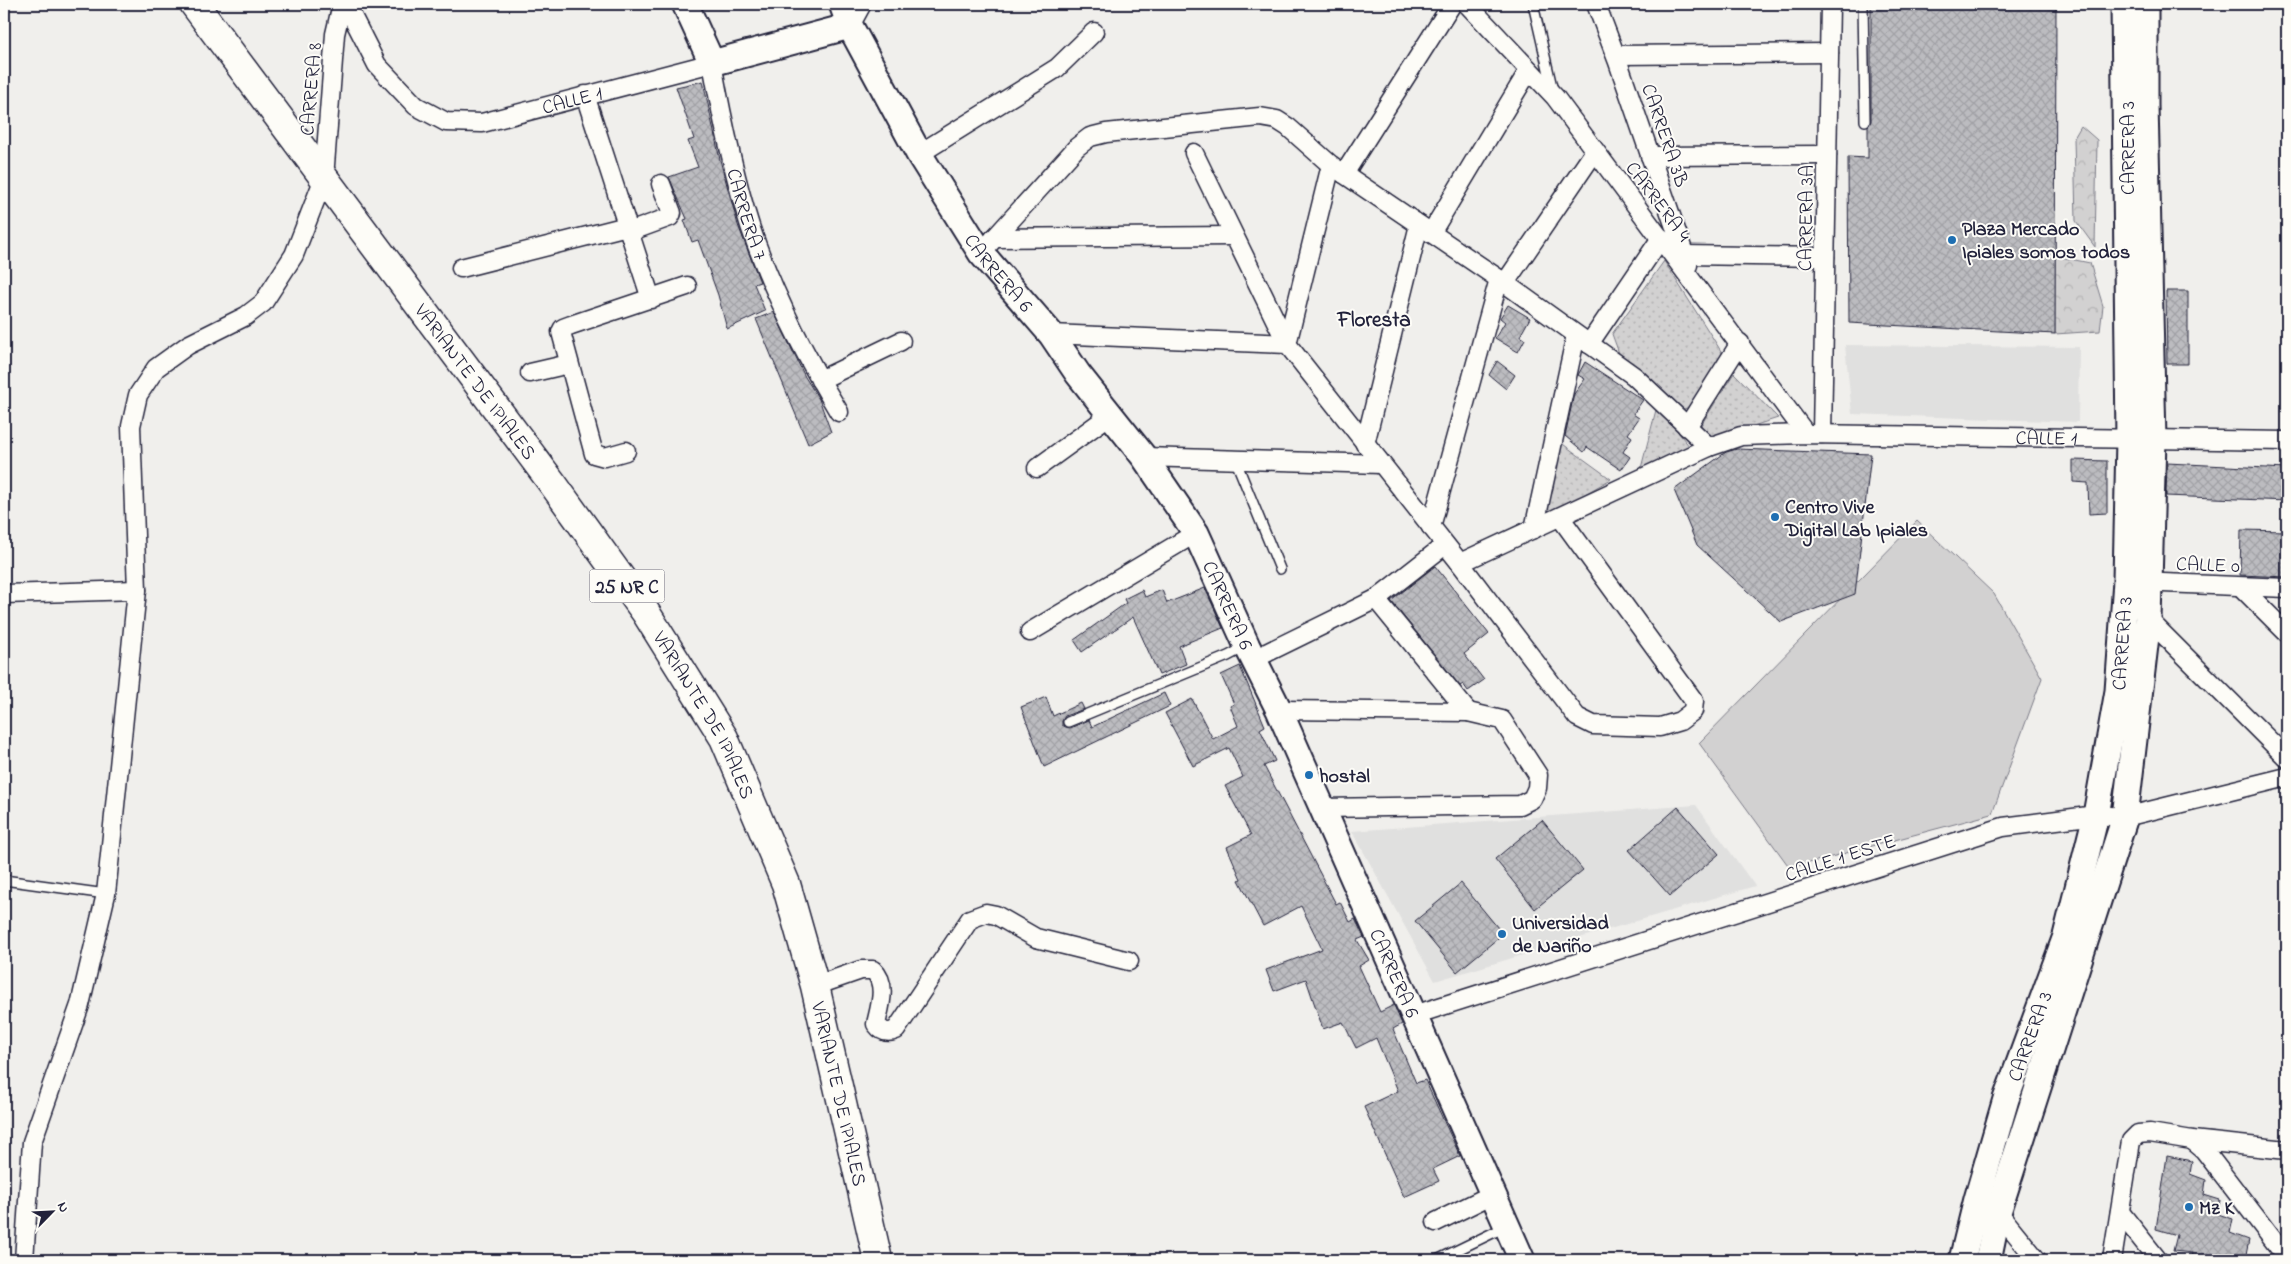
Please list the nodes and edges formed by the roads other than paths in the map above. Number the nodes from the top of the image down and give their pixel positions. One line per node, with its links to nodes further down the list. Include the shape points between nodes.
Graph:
1 (194, 4): 29 (highway, VARIANTE DE IPIALES / 25 NR C)
2 (342, 4): 29 (street, CARRERA 8, via 335,34)
3 (346, 4): 20 (street, CALLE 1, via 377,65 416,106 446,122 482,123)
4 (685, 4): 18 (street, CARRERA 7)
5 (862, 4): 14 (street)
6 (1452, 4): 28 (street)
7 (1533, 4): 21 (lane)
8 (1596, 4): 17 (street, CARRERA 3B)
9 (1830, 4): 16 (street, CARRERA 3A)
10 (1863, 4): 22 (lane)
11 (2124, 4): 55 (street, CARRERA 3)
12 (2145, 4): 56 (street, CARRERA 3)
13 (1474, 7): 19 (street, CARRERA 4)
14 (846, 15): 18 (street, CALLE 1); 25 (street, CARRERA 6)
15 (1094, 32): 25 (street, via 1057,68)
16 (1829, 54): 17 (street); 26 (street, CARRERA 3A)
17 (1616, 55): 27 (street, CARRERA 3B)
18 (712, 63): 20 (street, CALLE 1); 50 (street, CARRERA 7, via 728,146 750,227 782,305)
19 (1529, 70): 21 (street, CARRERA 4); 32 (street)
20 (585, 95): 31 (street)
21 (1555, 97): 23 (street, CARRERA 4)
22 (1865, 120)
23 (1595, 150): 34 (street, CARRERA 4); 39 (street)
24 (1194, 153): 33 (street)
25 (919, 154): 35 (street, CARRERA 6)
26 (1827, 155): 27 (street); 37 (street, CARRERA 3A)
27 (1650, 156): 36 (street, CARRERA 3B)
28 (1338, 170): 32 (street); 35 (street, via 1277,120 1260,117 1106,133 1090,137 1077,147); 47 (street)
29 (324, 178): 75 (street, CARRERA 8, via 294,255 263,303 246,316 188,345 156,368 138,395 132,426); 93 (highway, VARIANTE DE IPIALES / 25 NR C, via 646,613 724,738 786,884)
30 (660, 184): 31 (street, via 672,213 670,217)
31 (628, 229): 38 (street); 42 (street)
32 (1425, 229): 39 (street); 58 (street)
33 (1234, 236): 35 (street); 47 (street)
34 (1661, 238): 40 (street, CARRERA 4); 44 (street)
35 (988, 245): 43 (street, CARRERA 6)
36 (1684, 255): 37 (street); 40 (street, CARRERA 3B)
37 (1825, 257): 54 (street, CARRERA 3A)
38 (461, 268)
39 (1502, 281): 44 (street); 66 (street)
40 (1693, 282): 46 (street, CARRERA 4)
41 (687, 286): 42 (street)
42 (651, 299): 48 (street, via 563,328 562,339)
43 (1051, 334): 47 (street); 52 (street, CARRERA 6)
44 (1583, 339): 53 (street, via 1634,376); 67 (street)
45 (901, 341): 50 (street)
46 (1740, 343): 53 (street); 54 (street, CARRERA 4)
47 (1287, 344): 58 (street)
48 (569, 364): 49 (street); 60 (street, via 594,454 605,456)
49 (530, 373)
50 (820, 380): 51 (street, CARRERA 7)
51 (839, 412)
52 (1110, 415): 61 (street, CARRERA 6); 64 (street)
53 (1687, 427): 59 (street)
54 (1814, 434): 55 (street, CALLE 1); 59 (street, CALLE 1, via 1742,436)
55 (2129, 439): 56 (street, CALLE 1); 72 (street, CARRERA 3)
56 (2154, 439): 57 (street, CALLE 1); 72 (street, CARRERA 3)
57 (2287, 441)
58 (1366, 444): 63 (street)
59 (1709, 447): 65 (street, CALLE 1)
60 (626, 451)
61 (1144, 457): 62 (street); 68 (street, CARRERA 6)
62 (1235, 460): 63 (street); 71 (lane)
63 (1381, 464): 66 (street)
64 (1037, 468)
65 (1560, 517): 67 (street, CALLE 1); 70 (street, via 1694,701 1692,711 1680,721 1660,727 1593,725 1577,717)
66 (1431, 527): 69 (street)
67 (1534, 529): 70 (street, CALLE 1)
68 (1196, 533): 79 (street); 81 (street, CARRERA 6)
69 (1445, 545): 70 (street); 77 (street)
70 (1460, 563)
71 (1280, 569)
72 (2137, 582): 73 (street, CALLE 0); 78 (street, CARRERA 3); 88 (street, CARRERA 3)
73 (2241, 586): 74 (street, CALLE 0); 80 (street)
74 (2287, 588)
75 (137, 590): 76 (street); 91 (street, CARRERA 8)
76 (4, 594)
77 (1376, 598): 81 (street); 83 (street)
78 (2148, 618): 85 (street); 89 (street, CARRERA 3)
79 (1030, 632)
80 (2287, 633)
81 (1250, 652): 82 (street, CARRERA 6); 84 (lane, via 1228,656)
82 (1279, 710): 83 (street); 87 (street, CARRERA 6)
83 (1468, 712): 87 (street, via 1502,720 1538,775 1532,799 1520,805)
84 (1068, 722)
85 (2287, 758)
86 (2287, 777): 89 (street, CALLE 1 ESTE)
87 (1322, 808): 94 (street, CARRERA 6)
88 (2096, 815): 89 (street, CALLE 1 ESTE); 94 (street, CALLE 1 ESTE, via 2003,827); 98 (street, CARRERA 3, via 2066,936 2006,1099)
89 (2125, 817): 99 (street, CARRERA 3)
90 (4, 880): 91 (lane)
91 (106, 894): 104 (street, CARRERA 8, via 80,1006 32,1142)
92 (1129, 961): 93 (street, via 1036,938 996,914 986,913 970,919 896,1030 885,1032 876,1024 882,995 881,981 873,970 861,970)
93 (815, 986): 105 (highway, VARIANTE DE IPIALES / 25 NR C)
94 (1414, 1015): 97 (street, CARRERA 6)
95 (2192, 1140): 96 (street); 100 (street, via 2138,1134 2131,1141); 103 (street, via 2204,1150)
96 (2287, 1150)
97 (1493, 1194): 101 (street); 102 (street, CARRERA 6)
98 (1977, 1199): 99 (street); 108 (street, CARRERA 3)
99 (1998, 1212): 109 (street, CARRERA 3); 110 (street)
100 (2120, 1212): 111 (street); 112 (street)
101 (1436, 1222)
102 (1507, 1226): 106 (lane); 107 (street, CARRERA 6)
103 (2287, 1258)
104 (24, 1260)
105 (878, 1260)
106 (1438, 1260)
107 (1522, 1260)
108 (1962, 1260)
109 (1988, 1260)
110 (2037, 1260)
111 (2112, 1260)
112 (2158, 1260)

